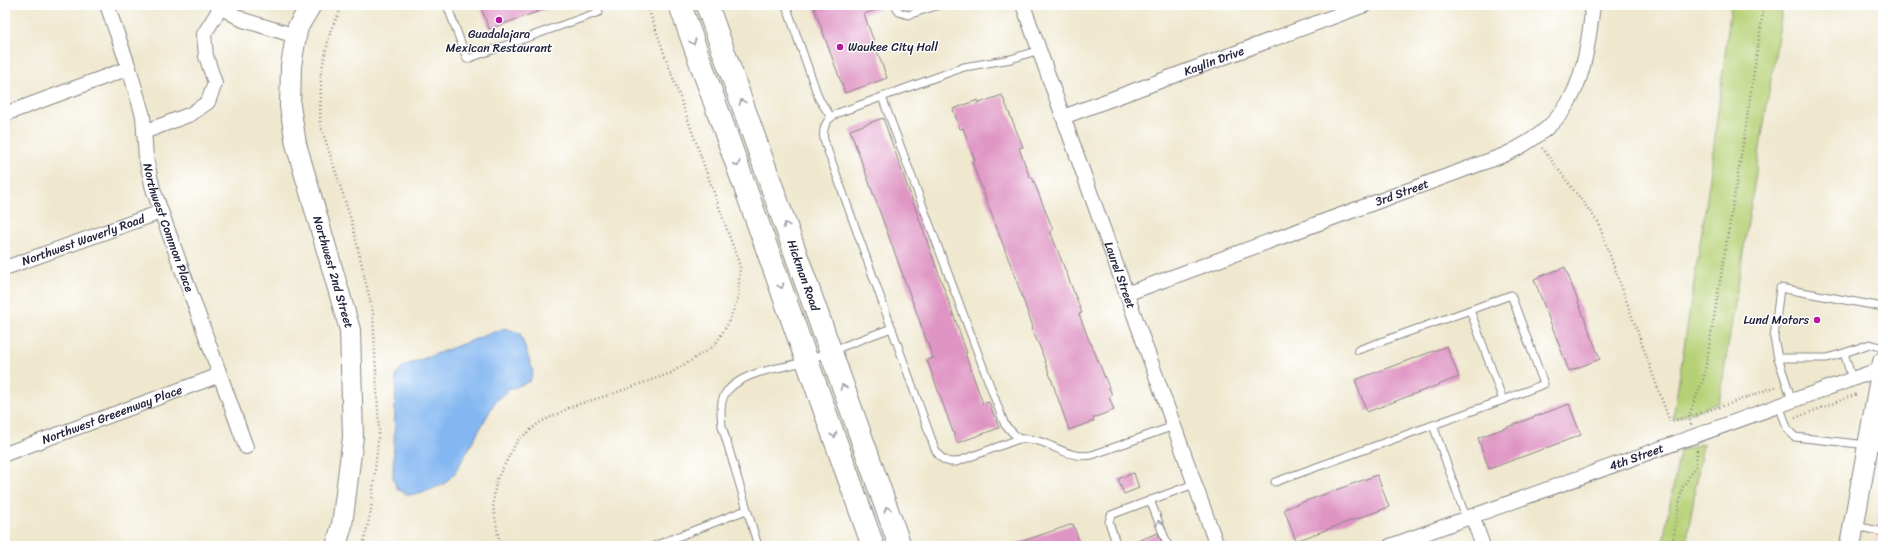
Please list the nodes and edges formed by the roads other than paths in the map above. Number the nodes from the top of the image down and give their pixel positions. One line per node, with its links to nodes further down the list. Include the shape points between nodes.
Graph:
1 (107, 5): 16 (street, Northwest Common Place)
2 (311, 5): 14 (street, Northwest 2nd Street, via 298,27)
3 (447, 5): 4 (lane, via 467,59 599,12)
4 (596, 5)
5 (680, 5): 33 (highway, one-way to 33)
6 (707, 5): 29 (highway, Hickman Road, one-way to 6)
7 (786, 5): 19 (lane, via 819,99)
8 (895, 5): 9 (lane, via 899,12 908,15)
9 (939, 5)
10 (1023, 5): 15 (street, Laurel Street)
11 (1365, 5): 20 (street, Kaylin Drive)
12 (1593, 5): 24 (street, 3rd Street, via 1585,62 1579,83 1557,118 1523,146)
13 (220, 6): 14 (street, via 243,20); 21 (street, via 204,34 206,56 215,83 208,102 190,114)
14 (296, 36): 52 (street, Northwest 2nd Street, via 291,66 290,106 296,144 350,330 353,437 342,525)
15 (1039, 50): 17 (lane, via 1011,59 964,67); 20 (street, Laurel Street)
16 (129, 68): 18 (street); 21 (street, Northwest Common Place, via 143,116)
17 (882, 97): 19 (lane); 41 (lane, via 1001,416)
18 (5, 114)
19 (831, 116): 27 (lane, via 822,130 824,140)
20 (1063, 117): 24 (street, Laurel Street)
21 (144, 132): 22 (street, Northwest Common Place, via 146,158)
22 (161, 212): 23 (street, Northwest Waverly Road); 35 (street, Northwest Common Place)
23 (5, 268)
24 (1126, 294): 40 (street, Laurel Street)
25 (1883, 307): 32 (lane, via 1780,288 1774,338)
26 (1470, 310): 30 (lane); 37 (lane); 37 (lane, via 1511,295 1544,384)
27 (892, 328): 29 (lane); 41 (lane, via 935,448 944,461 956,462)
28 (1883, 348): 31 (lane, via 1870,344)
29 (830, 350): 33 (lane); 56 (highway, Hickman Road, one-way to 29)
30 (1358, 350)
31 (1844, 353): 32 (lane, via 1827,358); 36 (lane)
32 (1778, 358): 38 (lane)
33 (807, 360): 48 (lane, via 766,370 736,383 726,393 720,407 722,426); 55 (highway, one-way to 55)
34 (1883, 366): 36 (street, 4th Street); 42 (street)
35 (220, 375): 43 (street, Northwest Common Place); 44 (street, Northwest Greeenway Place)
36 (1852, 379): 38 (street, 4th Street)
37 (1503, 400): 39 (lane)
38 (1785, 403): 42 (lane, via 1788,430 1795,437); 49 (street, 4th Street)
39 (1433, 425): 45 (lane); 49 (lane)
40 (1174, 426): 41 (lane, via 1083,457 1062,452 1038,440); 46 (street, Laurel Street)
41 (1019, 439)
42 (1868, 446): 50 (street)
43 (246, 447)
44 (5, 454)
45 (1275, 482)
46 (1194, 484): 47 (lane); 59 (street, Laurel Street)
47 (1150, 500): 57 (lane, via 1111,515 1109,522); 58 (lane, one-way to 47)
48 (746, 510): 53 (lane); 54 (lane)
49 (1469, 517): 60 (street, 4th Street); 61 (street)
50 (1854, 526): 51 (lane); 62 (street)
51 (1883, 532)
52 (336, 546)
53 (654, 546)
54 (758, 546)
55 (872, 546)
56 (900, 546)
57 (1117, 546)
58 (1168, 546)
59 (1217, 546)
60 (1390, 546)
61 (1483, 546)
62 (1850, 546)

